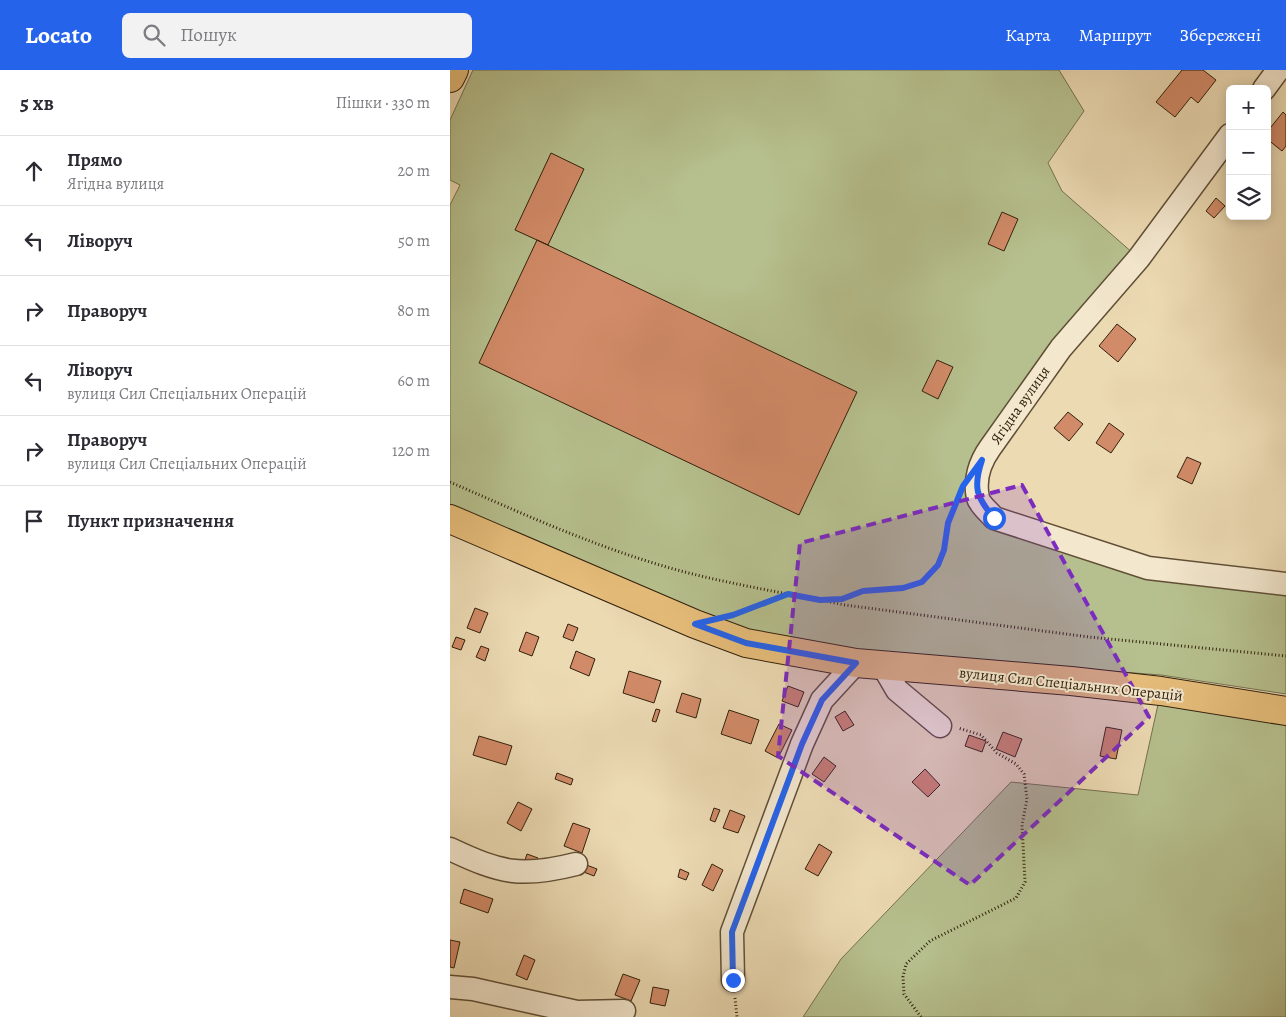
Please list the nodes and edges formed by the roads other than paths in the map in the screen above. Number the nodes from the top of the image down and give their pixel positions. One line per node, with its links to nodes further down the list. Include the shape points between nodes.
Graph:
1 (454, 70): 3 (main road)
2 (1278, 70): 4 (street)
3 (450, 78)
4 (1267, 85)
5 (1226, 140): 7 (street, Ягідна вулиця, via 1139,258 1061,348 986,454 978,474 978,500 994,518 1148,568)
6 (450, 519): 8 (main road, вулиця Сил Спеціальних Операцій, via 746,643)
7 (1286, 584)
8 (856, 663): 9 (main road, вулиця Сил Спеціальних Операцій); 14 (street, via 822,700 802,744 732,932)
9 (883, 666): 10 (main road, вулиця Сил Спеціальних Операцій, via 1134,688); 11 (street, via 897,690)
10 (1286, 711)
11 (940, 726)
12 (450, 849): 13 (street, via 485,865 508,871 529,873)
13 (576, 864)
14 (733, 980)
15 (450, 987): 16 (street, via 577,1012)
16 (624, 1012)

